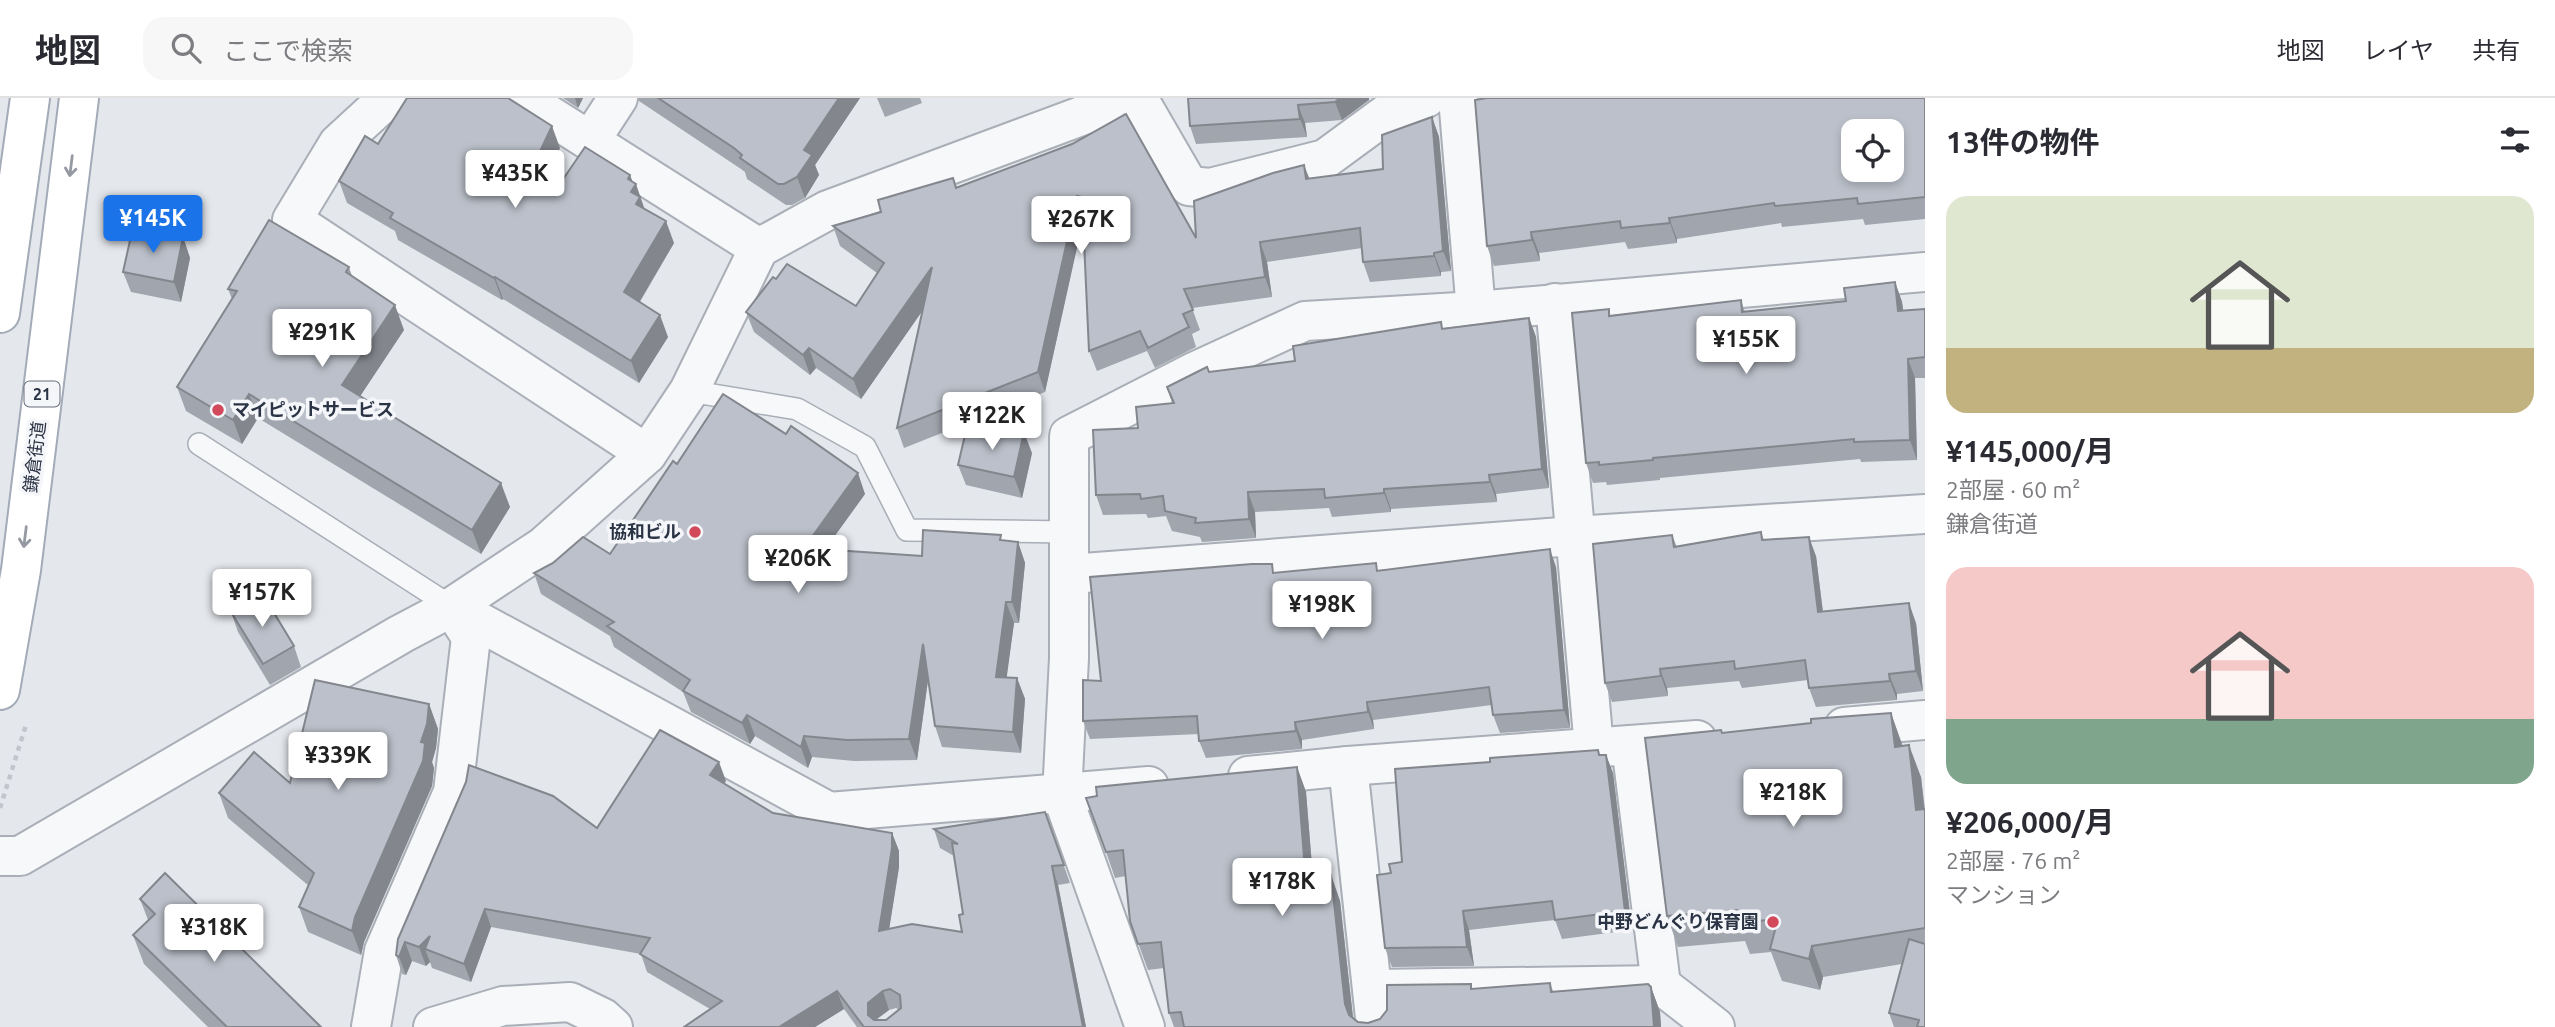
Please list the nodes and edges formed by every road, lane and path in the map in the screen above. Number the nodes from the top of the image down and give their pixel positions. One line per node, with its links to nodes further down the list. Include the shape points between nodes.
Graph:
1 (30, 98): 15 (main road)
2 (79, 98): 24 (main road, 鎌倉街道 / 21, one-way to 24, via 21,570)
3 (388, 98): 18 (street, via 338,144 292,220)
4 (522, 98): 10 (street)
5 (618, 98): 10 (street)
6 (1113, 98): 11 (street, via 1084,116 828,210)
7 (1138, 98): 8 (street, via 1189,186 1210,188 1325,159 1385,115)
8 (1426, 98)
9 (1458, 98): 14 (street)
10 (590, 141): 11 (street)
11 (759, 248): 16 (street)
12 (1925, 272): 13 (street)
13 (1556, 303): 14 (street); 21 (street)
14 (1476, 311): 20 (street, via 1306,321 1069,436)
15 (0, 313)
16 (689, 391): 18 (street); 20 (lane, via 797,409 864,447 907,530)
17 (199, 444): 23 (lane)
18 (647, 454): 23 (street, via 544,546)
19 (1925, 514): 21 (street)
20 (1069, 532): 22 (street)
21 (1574, 536): 22 (street); 29 (street)
22 (1070, 574): 31 (street)
23 (452, 607): 31 (street, via 829,812); 32 (street, via 20,856); 36 (street, via 471,637 453,792 384,951)
24 (0, 690)
25 (1925, 720): 26 (street)
26 (1805, 730)
27 (1725, 737): 28 (street)
28 (1631, 745): 29 (street); 33 (street)
29 (1594, 748): 30 (street)
30 (1348, 766): 31 (street); 34 (street)
31 (1062, 795): 39 (street)
32 (0, 856)
33 (1661, 985): 34 (street); 41 (street)
34 (1373, 989): 40 (street)
35 (565, 1014): 37 (street, via 503,1006); 38 (street, via 603,1018)
36 (372, 1027)
37 (433, 1027)
38 (613, 1027)
39 (1146, 1027)
40 (1376, 1027)
41 (1715, 1027)

